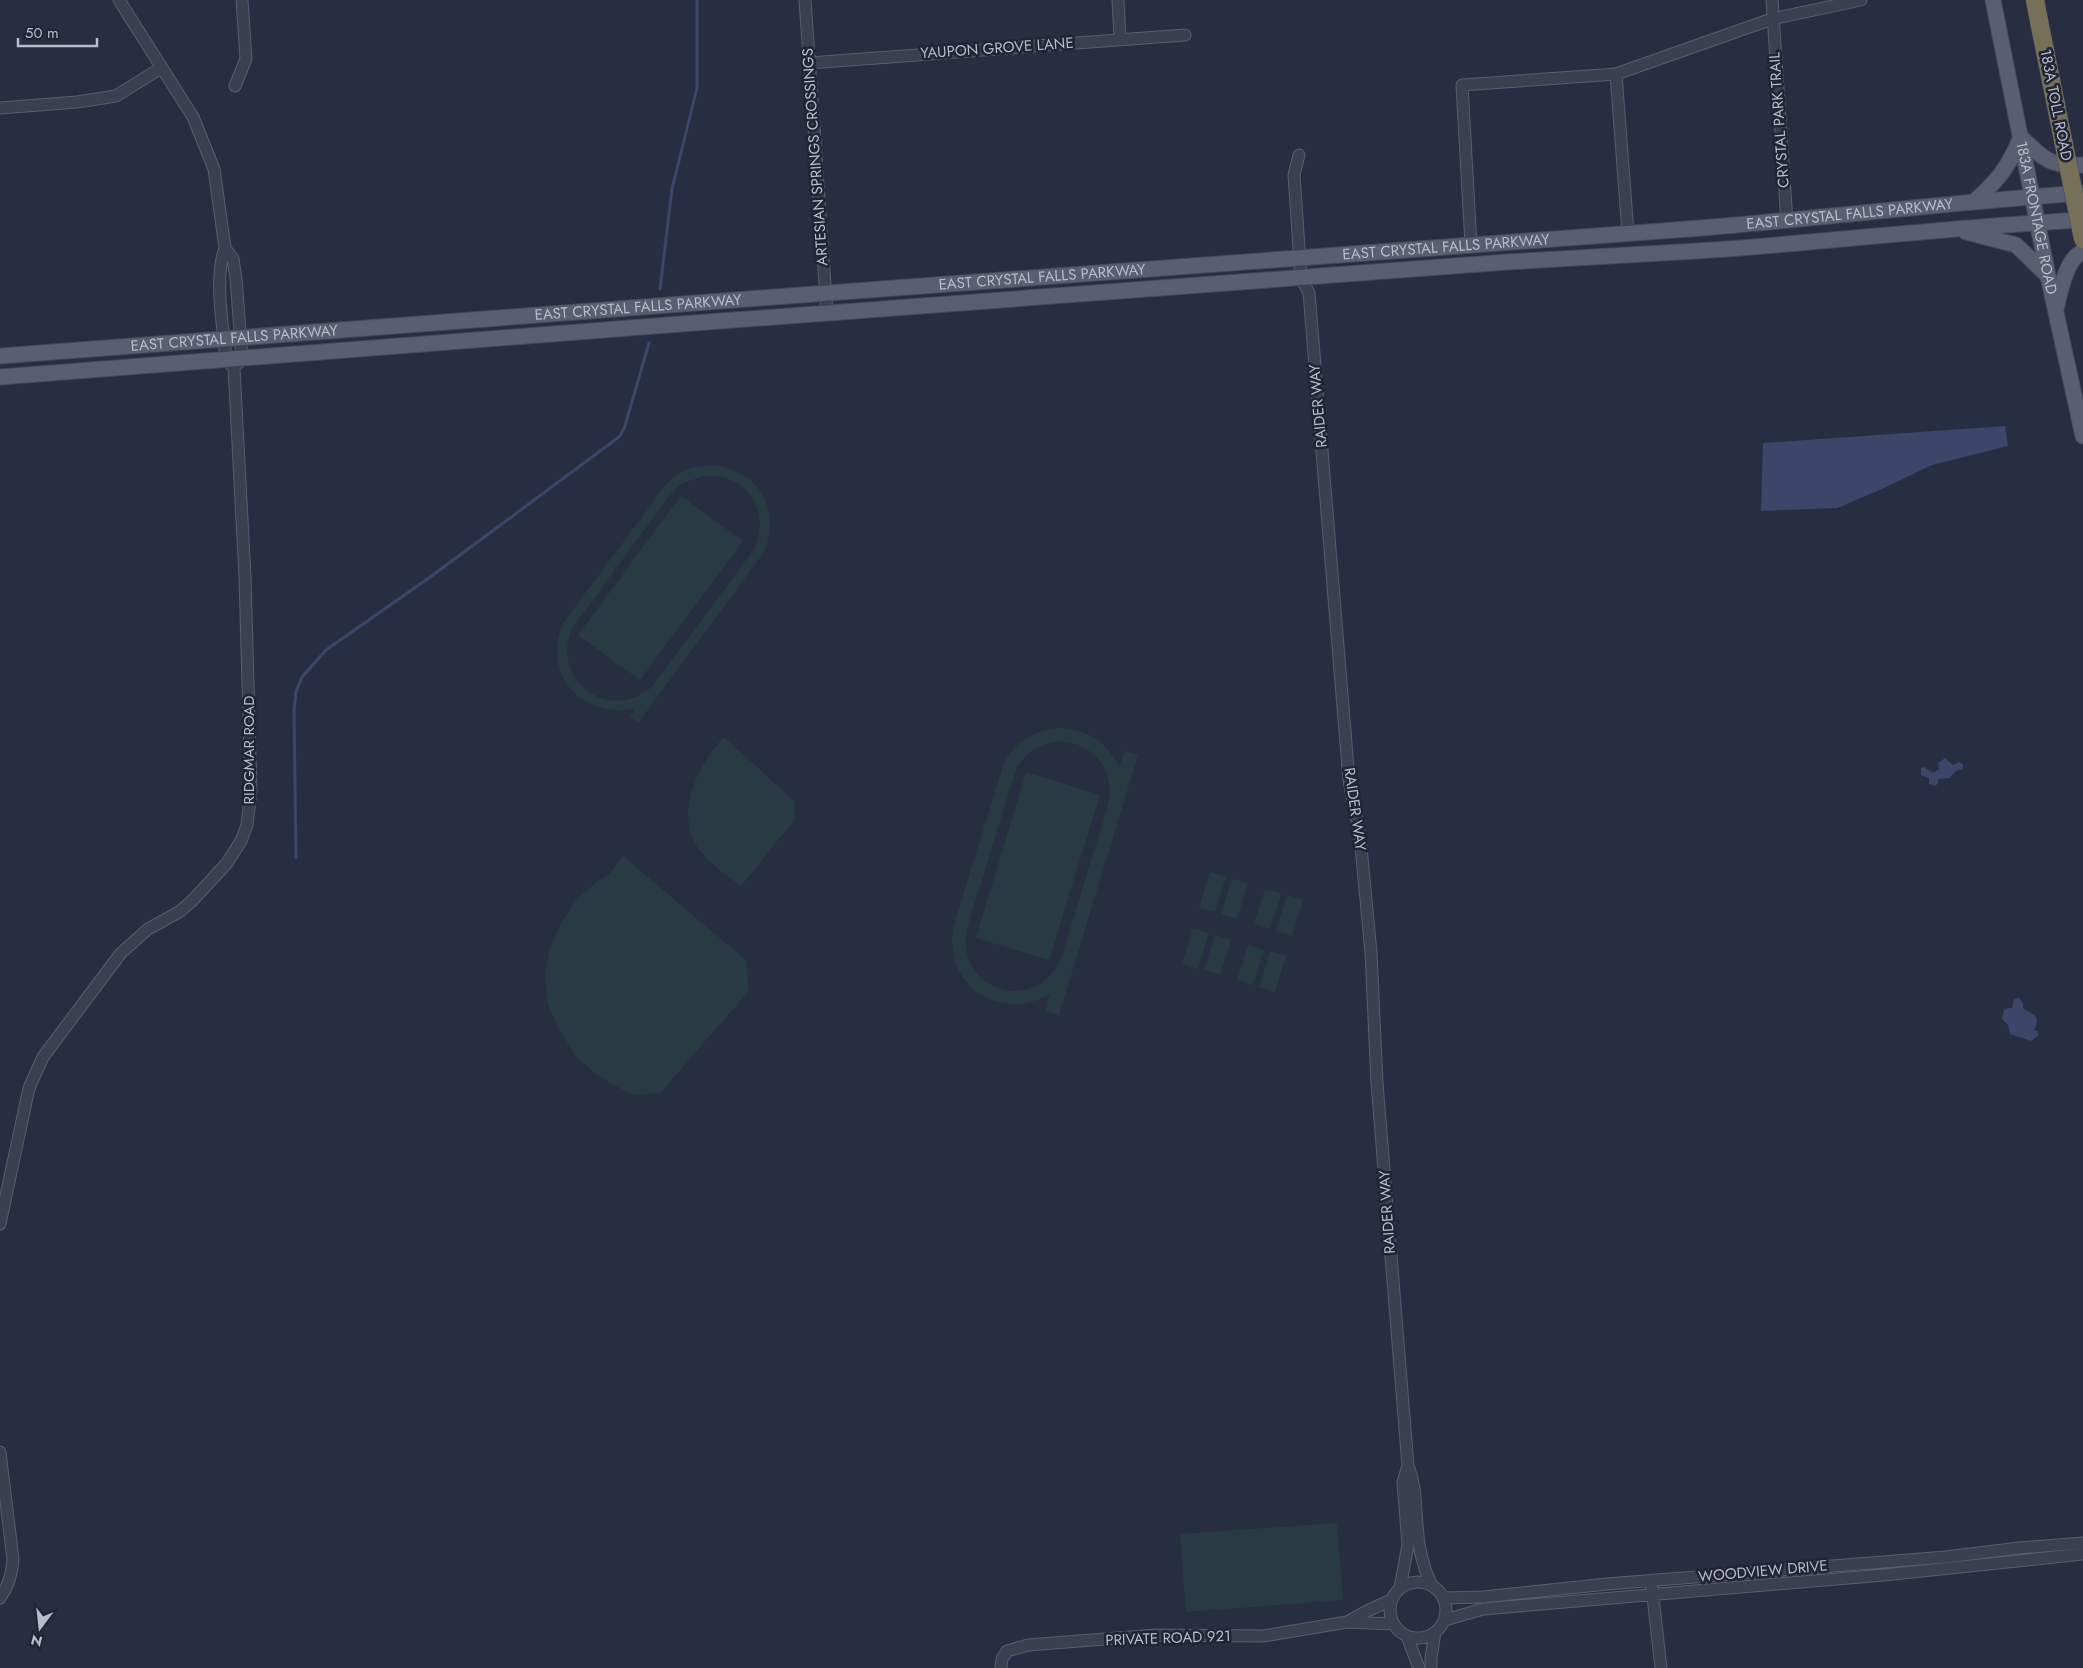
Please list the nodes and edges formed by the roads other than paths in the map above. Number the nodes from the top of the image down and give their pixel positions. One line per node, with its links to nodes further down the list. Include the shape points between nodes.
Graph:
1 (119, 0): 13 (street)
2 (242, 0): 15 (street, via 246,59)
3 (805, 0): 12 (street, ARTESIAN SPRINGS CROSSINGS)
4 (1118, 0): 11 (street)
5 (1772, 0): 9 (street, CRYSTAL PARK TRAIL)
6 (1861, 0): 9 (street)
7 (1993, 0): 17 (main road, 183A FRONTAGE ROAD)
8 (2035, 0): 28 (highway, 183A TOLL ROAD, bridge)
9 (1772, 19): 14 (street); 24 (street, CRYSTAL PARK TRAIL)
10 (1185, 35): 11 (street, YAUPON GROVE LANE)
11 (1120, 39): 12 (street, YAUPON GROVE LANE)
12 (809, 63): 38 (street, ARTESIAN SPRINGS CROSSINGS)
13 (161, 68): 16 (street, via 116,96); 30 (street, via 193,117 214,169)
14 (1616, 74): 27 (street); 29 (street, via 1462,85)
15 (235, 86)
16 (0, 108)
17 (2021, 137): 19 (main road, via 2041,156 2064,166); 21 (main road, 183A FRONTAGE ROAD); 22 (main road, via 1997,181)
18 (1299, 155): 33 (street, RAIDER WAY, via 1294,175)
19 (2083, 165)
20 (2083, 194): 21 (main road, EAST CRYSTAL FALLS PARKWAY)
21 (2032, 197): 22 (main road, EAST CRYSTAL FALLS PARKWAY); 25 (main road, 183A FRONTAGE ROAD)
22 (1974, 201): 24 (main road, EAST CRYSTAL FALLS PARKWAY)
23 (2083, 220): 25 (main road, EAST CRYSTAL FALLS PARKWAY)
24 (1787, 222): 27 (main road, EAST CRYSTAL FALLS PARKWAY)
25 (2037, 222): 26 (main road, EAST CRYSTAL FALLS PARKWAY); 36 (main road, 183A FRONTAGE ROAD)
26 (1950, 228): 32 (main road, EAST CRYSTAL FALLS PARKWAY); 36 (main road, via 2016,245)
27 (1628, 233): 29 (main road, EAST CRYSTAL FALLS PARKWAY); 32 (main road)
28 (2083, 239)
29 (1471, 245): 33 (main road, EAST CRYSTAL FALLS PARKWAY); 34 (main road)
30 (225, 248): 44 (street, via 233,259); 45 (street, via 220,260)
31 (2083, 252): 41 (main road, via 2070,262)
32 (1630, 255): 34 (main road, EAST CRYSTAL FALLS PARKWAY)
33 (1299, 258): 35 (main road, EAST CRYSTAL FALLS PARKWAY); 37 (street, RAIDER WAY)
34 (1473, 265): 37 (main road, EAST CRYSTAL FALLS PARKWAY)
35 (1056, 275): 38 (main road, EAST CRYSTAL FALLS PARKWAY); 39 (main road)
36 (2048, 276): 41 (main road, 183A FRONTAGE ROAD)
37 (1300, 278): 39 (main road, EAST CRYSTAL FALLS PARKWAY); 52 (street, RAIDER WAY, via 1309,293 1349,780 1360,836)
38 (824, 293): 40 (main road, EAST CRYSTAL FALLS PARKWAY); 42 (street, ARTESIAN SPRINGS CROSSINGS)
39 (1058, 295): 42 (main road, EAST CRYSTAL FALLS PARKWAY)
40 (584, 310): 43 (main road); 44 (main road, EAST CRYSTAL FALLS PARKWAY)
41 (2056, 311): 49 (main road, 183A FRONTAGE ROAD)
42 (827, 313): 43 (main road, EAST CRYSTAL FALLS PARKWAY)
43 (591, 332): 47 (main road, EAST CRYSTAL FALLS PARKWAY)
44 (240, 337): 45 (main road, EAST CRYSTAL FALLS PARKWAY); 47 (street)
45 (224, 338): 46 (main road, EAST CRYSTAL FALLS PARKWAY); 47 (street)
46 (0, 356)
47 (234, 362): 48 (main road, EAST CRYSTAL FALLS PARKWAY); 50 (street, RIDGMAR ROAD, via 246,577 252,791 247,825 232,856 205,889 121,953 43,1057 29,1088)
48 (0, 377)
49 (2083, 436)
50 (0, 1224)
51 (0, 1452): 59 (street, via 13,1559 12,1573)
52 (1408, 1466): 56 (street, RAIDER WAY, via 1414,1482 1420,1550); 57 (street, RAIDER WAY, via 1403,1482 1408,1545)
53 (2083, 1543): 55 (street, WOODVIEW DRIVE)
54 (2083, 1554): 58 (street, WOODVIEW DRIVE)
55 (1651, 1580): 58 (street); 60 (street, WOODVIEW DRIVE)
56 (1431, 1584): 57 (street, via 1413,1582); 60 (street)
57 (1400, 1588): 61 (street)
58 (1652, 1595): 62 (street, WOODVIEW DRIVE, via 1482,1609); 70 (street)
59 (0, 1598)
60 (1444, 1598): 62 (street)
61 (1391, 1600): 63 (street, PRIVATE ROAD 921); 64 (street, via 1390,1616)
62 (1445, 1620): 65 (street)
63 (1347, 1622): 64 (street, PRIVATE ROAD 921); 67 (street, PRIVATE ROAD 921, via 1263,1636 1156,1635 1028,1644 1007,1651)
64 (1394, 1624): 66 (street)
65 (1435, 1632): 66 (street, via 1427,1637); 69 (street)
66 (1407, 1636): 68 (street)
67 (1001, 1668)
68 (1419, 1668)
69 (1431, 1668)
70 (1661, 1668)

